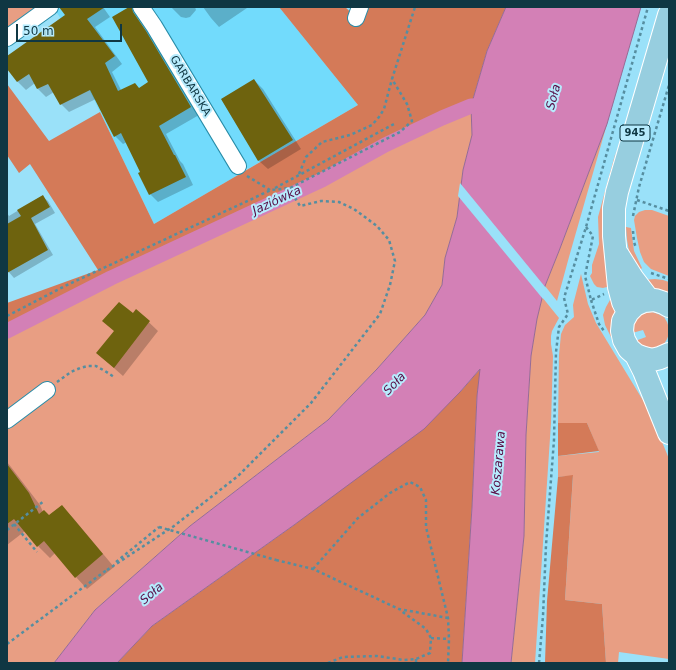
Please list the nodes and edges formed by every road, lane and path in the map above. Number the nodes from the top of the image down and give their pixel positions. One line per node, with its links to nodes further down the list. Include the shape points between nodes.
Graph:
1 (50, 7): 6 (street)
2 (141, 7): 10 (street, GARBARSKA)
3 (415, 7): 7 (path)
4 (648, 7): 18 (path)
5 (669, 15): 19 (main road, 945, via 617,192 613,226)
6 (7, 38)
7 (392, 79): 11 (path, via 384,109 372,126 322,142 306,157); 12 (path, via 408,104 412,121 400,132)
8 (669, 85): 14 (path)
9 (394, 124): 13 (path)
10 (238, 166): 13 (path, via 248,177)
11 (299, 174)
12 (290, 188): 13 (path); 38 (path, via 300,206 321,201 339,202 354,209 377,226 389,240 395,261 380,314 311,403 238,476 174,526)
13 (272, 190): 26 (path, via 67,285)
14 (637, 200): 15 (path); 16 (path)
15 (669, 211)
16 (633, 219)
17 (633, 226): 20 (path)
18 (586, 227): 23 (path, via 593,236 585,276 591,300); 48 (path, via 564,298 568,314 559,328 557,346 554,440)
19 (616, 253): 24 (main road, 945, via 633,279); 25 (main road, 945, via 619,287)
20 (638, 253)
21 (647, 272): 22 (path)
22 (669, 279)
23 (608, 292)
24 (659, 303): 25 (main road, 945, via 644,301)
25 (628, 312): 27 (main road, via 623,321 622,331 626,344)
26 (7, 316)
27 (636, 355): 28 (main road, via 652,360); 32 (main road)
28 (668, 359)
29 (114, 377): 30 (path, via 96,366 88,366 71,372)
30 (47, 390): 31 (street)
31 (7, 420)
32 (669, 433)
33 (44, 501): 34 (path)
34 (14, 524): 35 (path); 36 (path)
35 (7, 530)
36 (37, 552)
37 (313, 569): 38 (path, bridge, via 159,526); 39 (path); 40 (path, via 358,518 390,493 410,482 420,487 426,500 426,528)
38 (107, 570): 43 (path)
39 (399, 609): 40 (path); 41 (path, via 426,629)
40 (448, 618): 42 (path)
41 (431, 638): 42 (path); 44 (path, via 430,653)
42 (449, 639): 47 (path)
43 (7, 644)
44 (416, 659): 45 (path, via 343,657); 46 (path)
45 (328, 663)
46 (416, 663)
47 (448, 663)
48 (539, 663)

